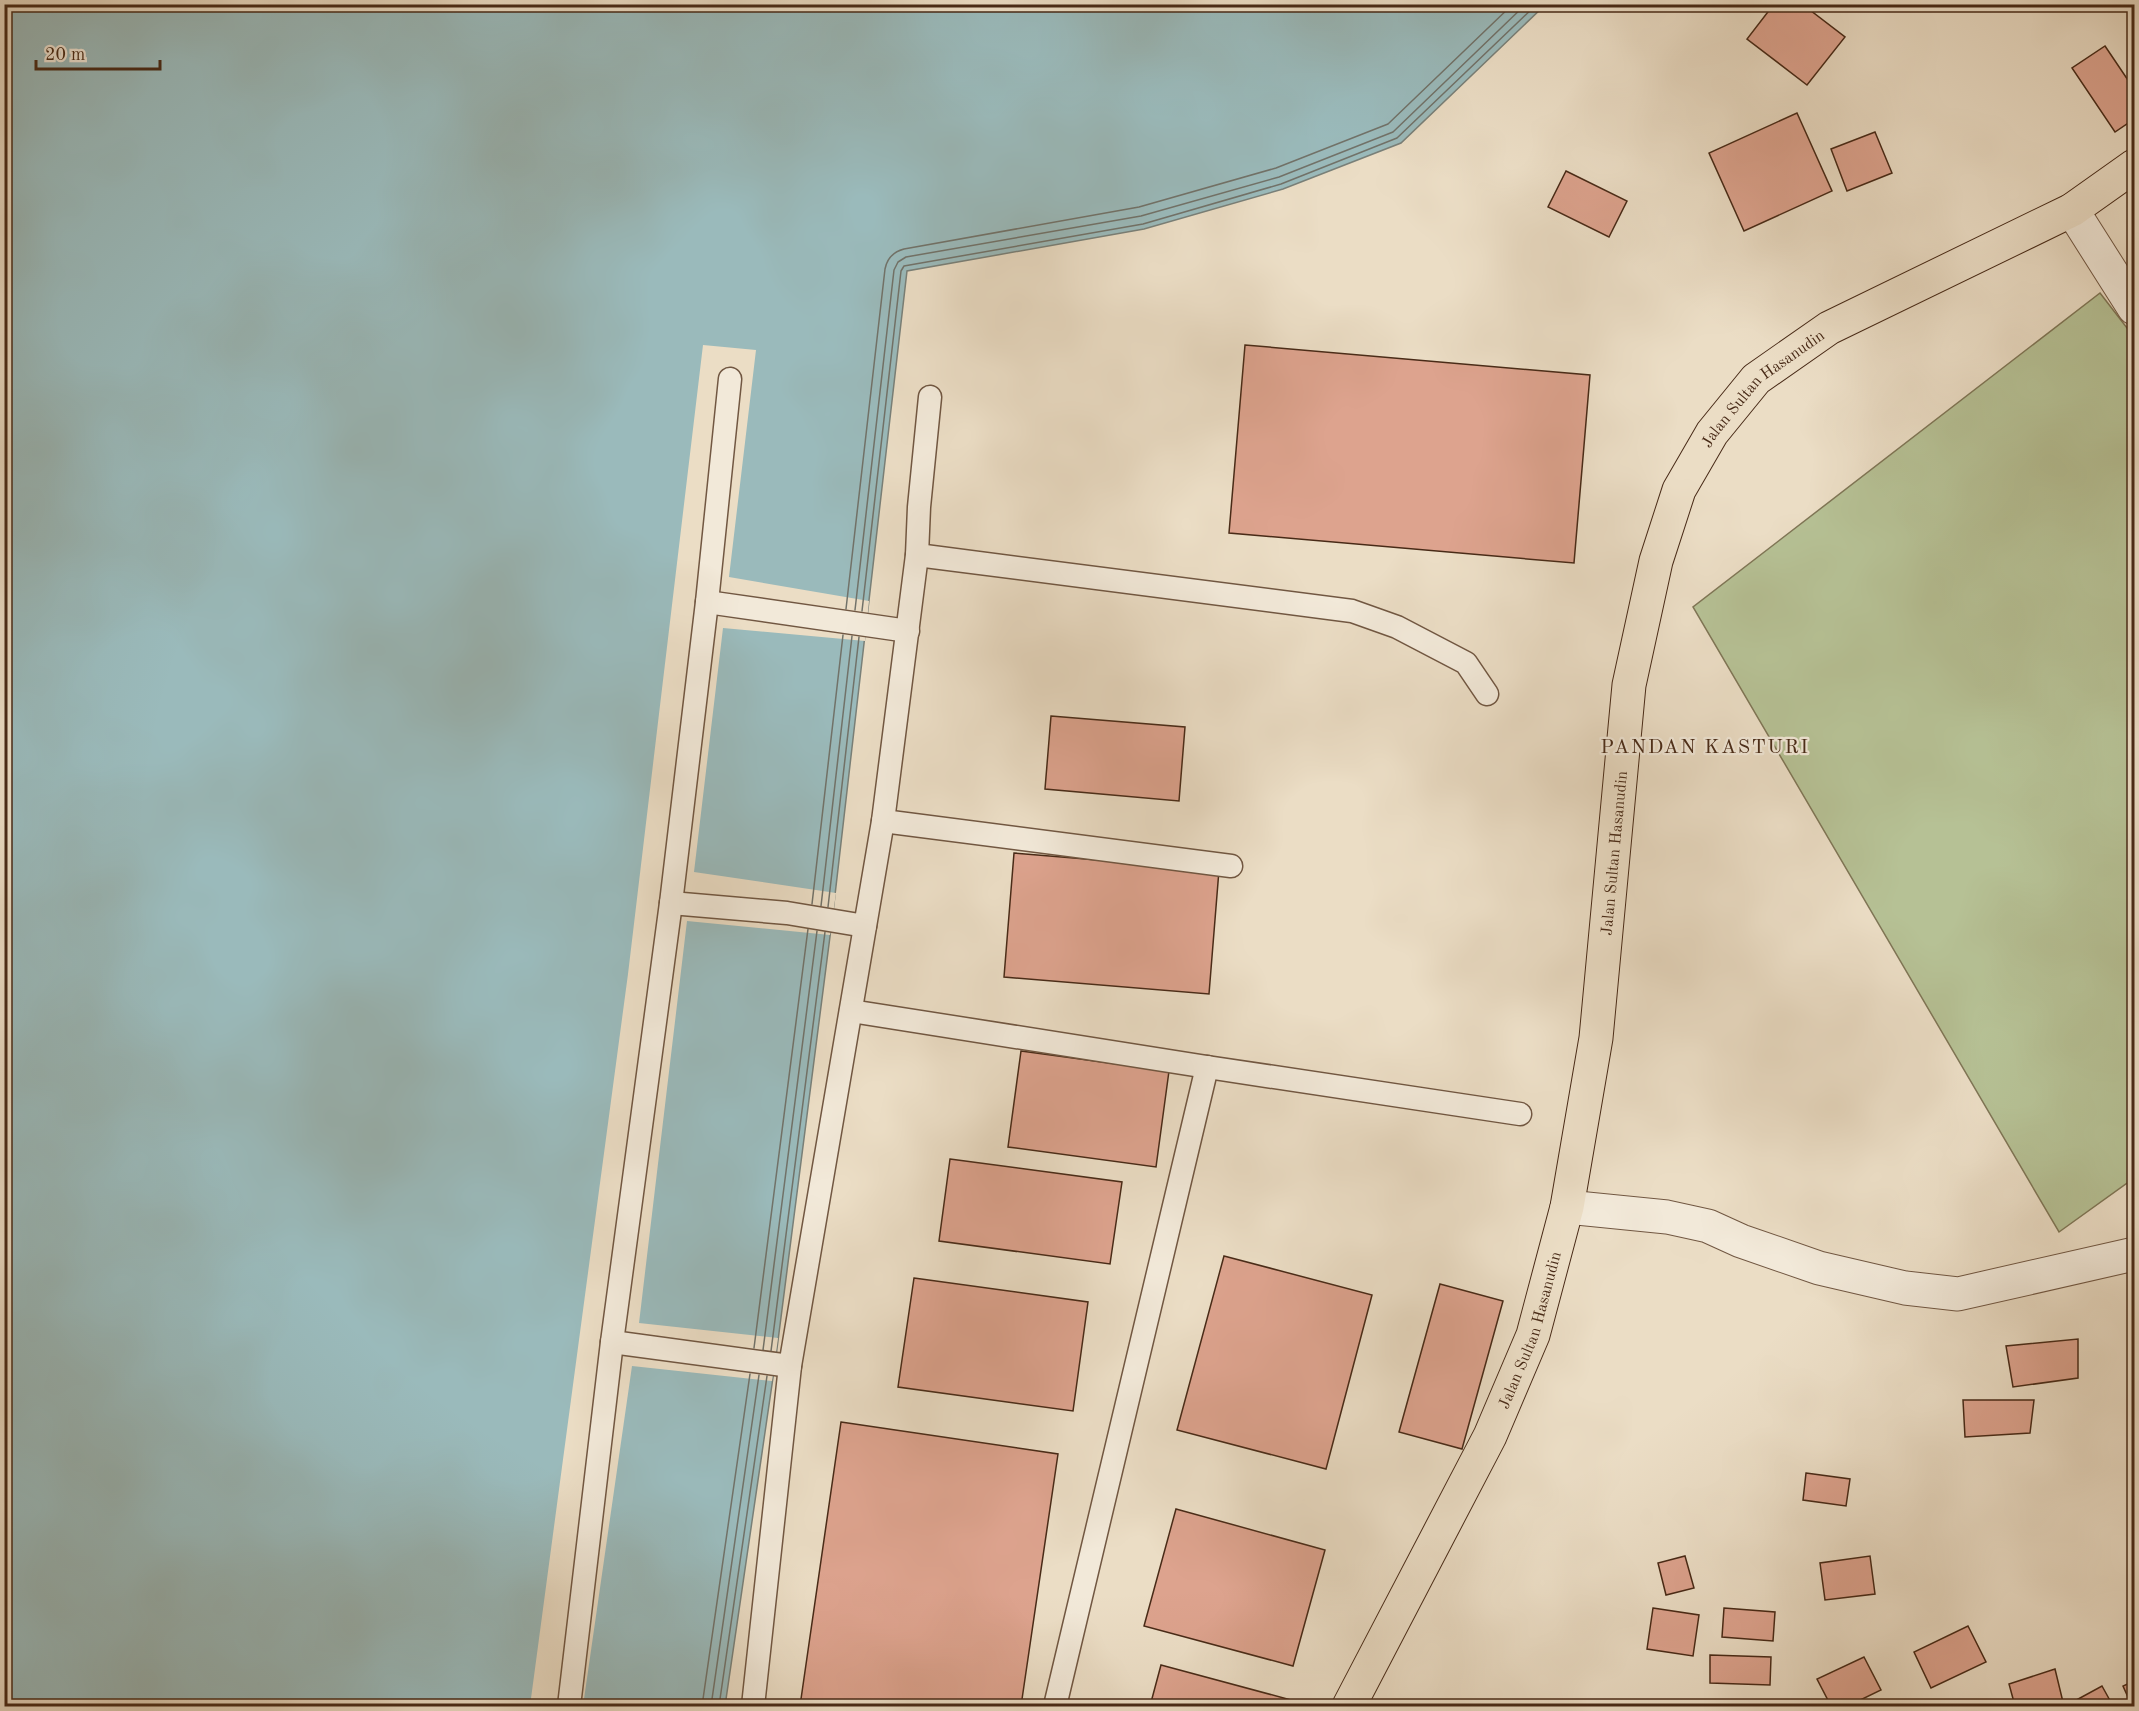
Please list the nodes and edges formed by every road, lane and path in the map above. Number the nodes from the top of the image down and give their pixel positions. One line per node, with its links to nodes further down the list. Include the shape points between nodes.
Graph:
1 (2134, 166): 2 (highway, Jalan Sultan Hasanudin)
2 (2072, 210): 3 (street); 17 (highway, Jalan Sultan Hasanudin, via 1829,327 1774,366 1756,379 1712,433 1679,490 1656,561 1629,685 1596,1038)
3 (2134, 308)
4 (730, 379): 7 (lane)
5 (930, 397): 6 (lane)
6 (917, 555): 8 (lane); 9 (lane, via 1352,611 1397,627 1466,663)
7 (707, 602): 8 (lane); 12 (lane)
8 (908, 632): 10 (lane)
9 (1487, 694)
10 (883, 821): 11 (lane); 13 (lane)
11 (1232, 866)
12 (671, 903): 13 (lane, via 787,913); 19 (lane)
13 (865, 926): 14 (lane)
14 (851, 1011): 15 (lane); 20 (lane)
15 (1207, 1067): 16 (lane); 23 (lane)
16 (1520, 1114)
17 (1567, 1207): 18 (street, via 1667,1217 1708,1226 1819,1268 1905,1288 1958,1294); 24 (highway, Jalan Sultan Hasanudin, via 1533,1335 1490,1436)
18 (2134, 1254)
19 (612, 1342): 20 (lane); 21 (lane)
20 (790, 1366): 22 (lane)
21 (569, 1707)
22 (753, 1707)
23 (1055, 1707)
24 (1349, 1707)

